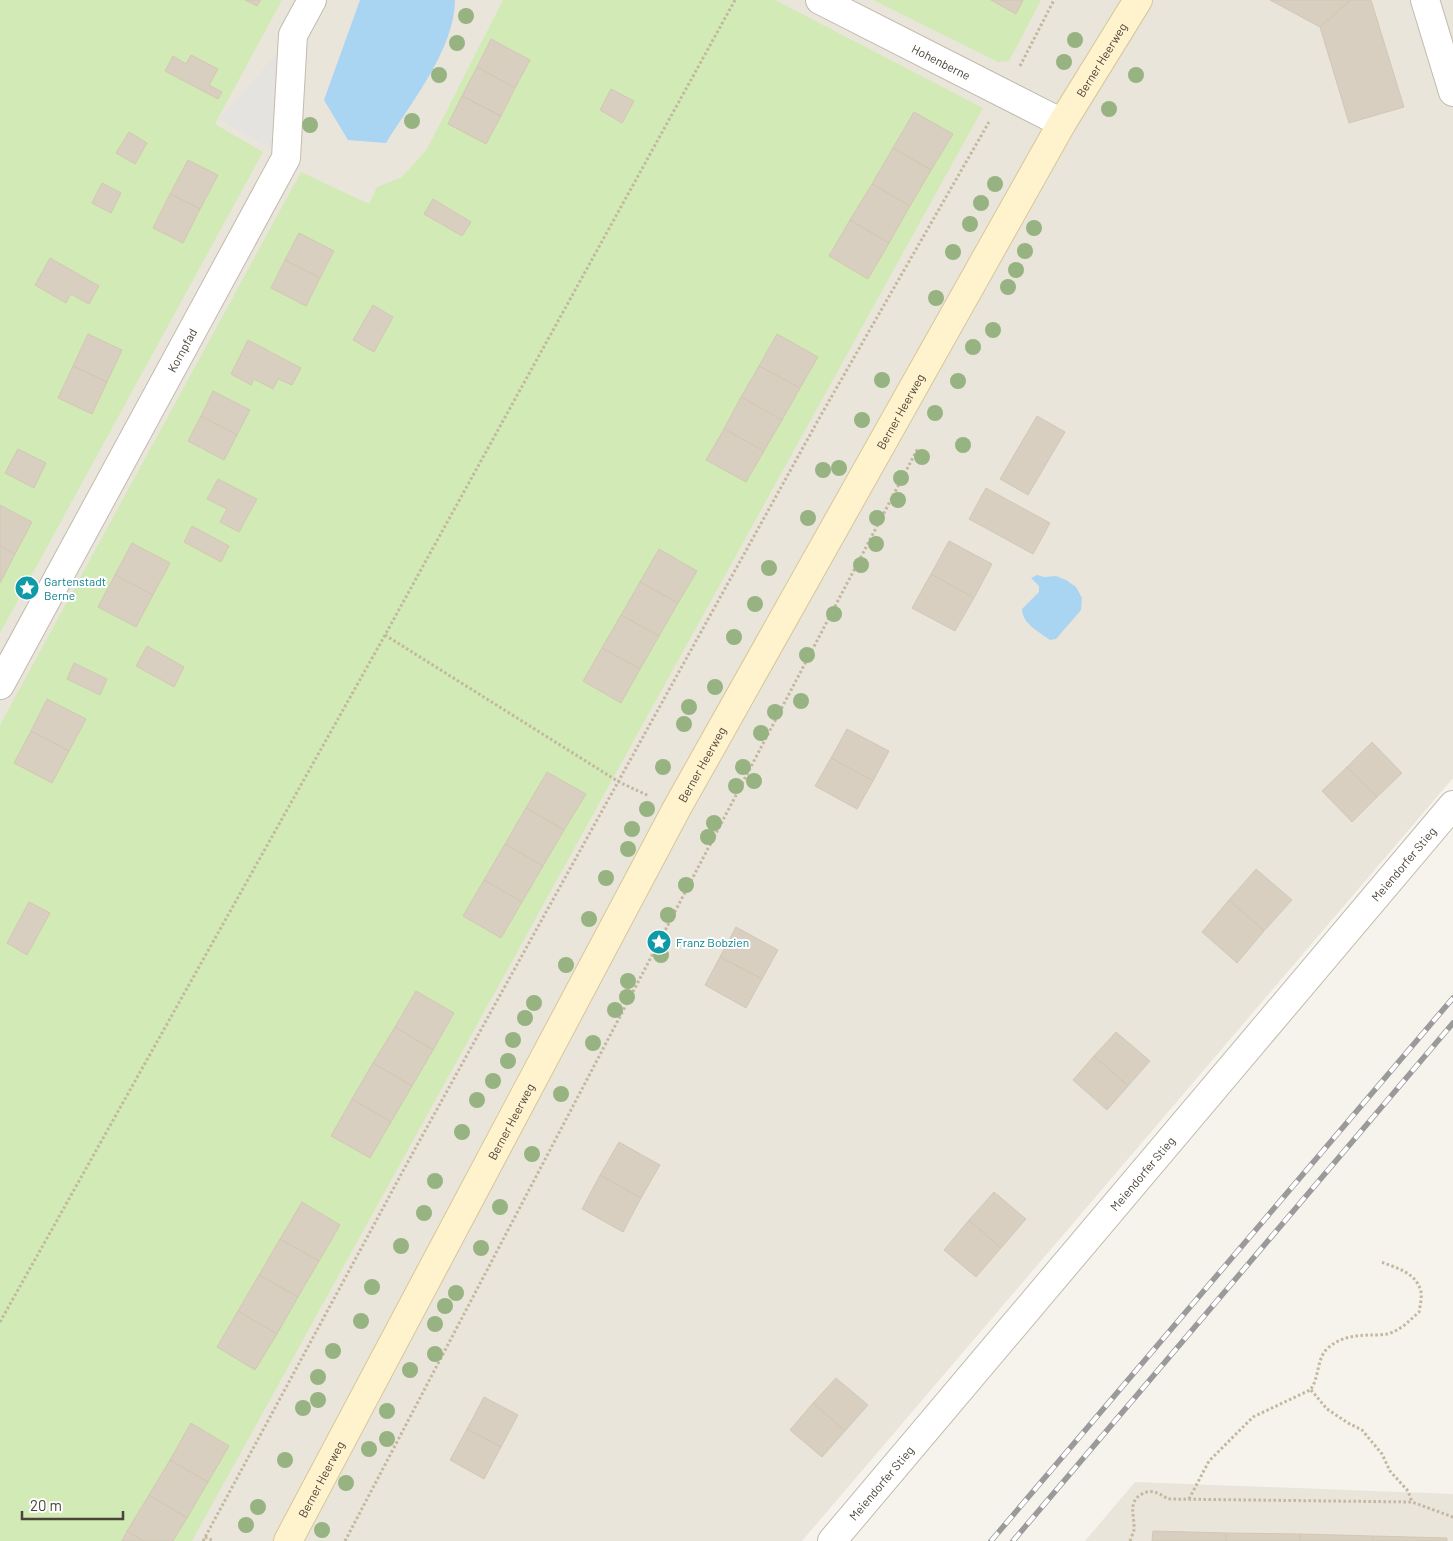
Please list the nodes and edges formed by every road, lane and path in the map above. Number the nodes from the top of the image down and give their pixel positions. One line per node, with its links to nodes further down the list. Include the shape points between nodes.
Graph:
1 (312, 0): 12 (street, Kornpfad, via 293,36 286,158)
2 (735, 0): 11 (path)
3 (820, 0): 8 (street, Hohenberne)
4 (1054, 0): 8 (path)
5 (1138, 0): 9 (main road, Berner Heerweg)
6 (1426, 0): 7 (street)
7 (1453, 92)
8 (1005, 94): 9 (street, Hohenberne); 13 (path, via 821,415)
9 (1062, 123): 15 (main road, Berner Heerweg)
10 (919, 447): 26 (path)
11 (385, 635): 13 (path); 17 (path)
12 (0, 685)
13 (619, 782): 15 (path); 22 (path)
14 (1453, 805): 27 (street, Meiendorfer Stieg)
15 (677, 808): 25 (main road, Berner Heerweg)
16 (1381, 1262): 18 (path, via 1402,1270 1415,1280 1422,1293 1419,1312 1402,1327 1386,1334 1340,1339 1326,1349)
17 (0, 1322)
18 (1310, 1390): 19 (path, via 1253,1417 1209,1461); 20 (path, via 1327,1409 1362,1430 1408,1491)
19 (1189, 1499): 20 (path); 28 (path, via 1168,1499 1158,1492 1147,1491 1136,1497 1132,1505 1134,1530)
20 (1412, 1502): 21 (path)
21 (1453, 1517)
22 (205, 1536): 23 (path); 24 (path)
23 (203, 1541)
24 (214, 1541)
25 (288, 1541)
26 (345, 1541)
27 (832, 1541)
28 (1130, 1541)

